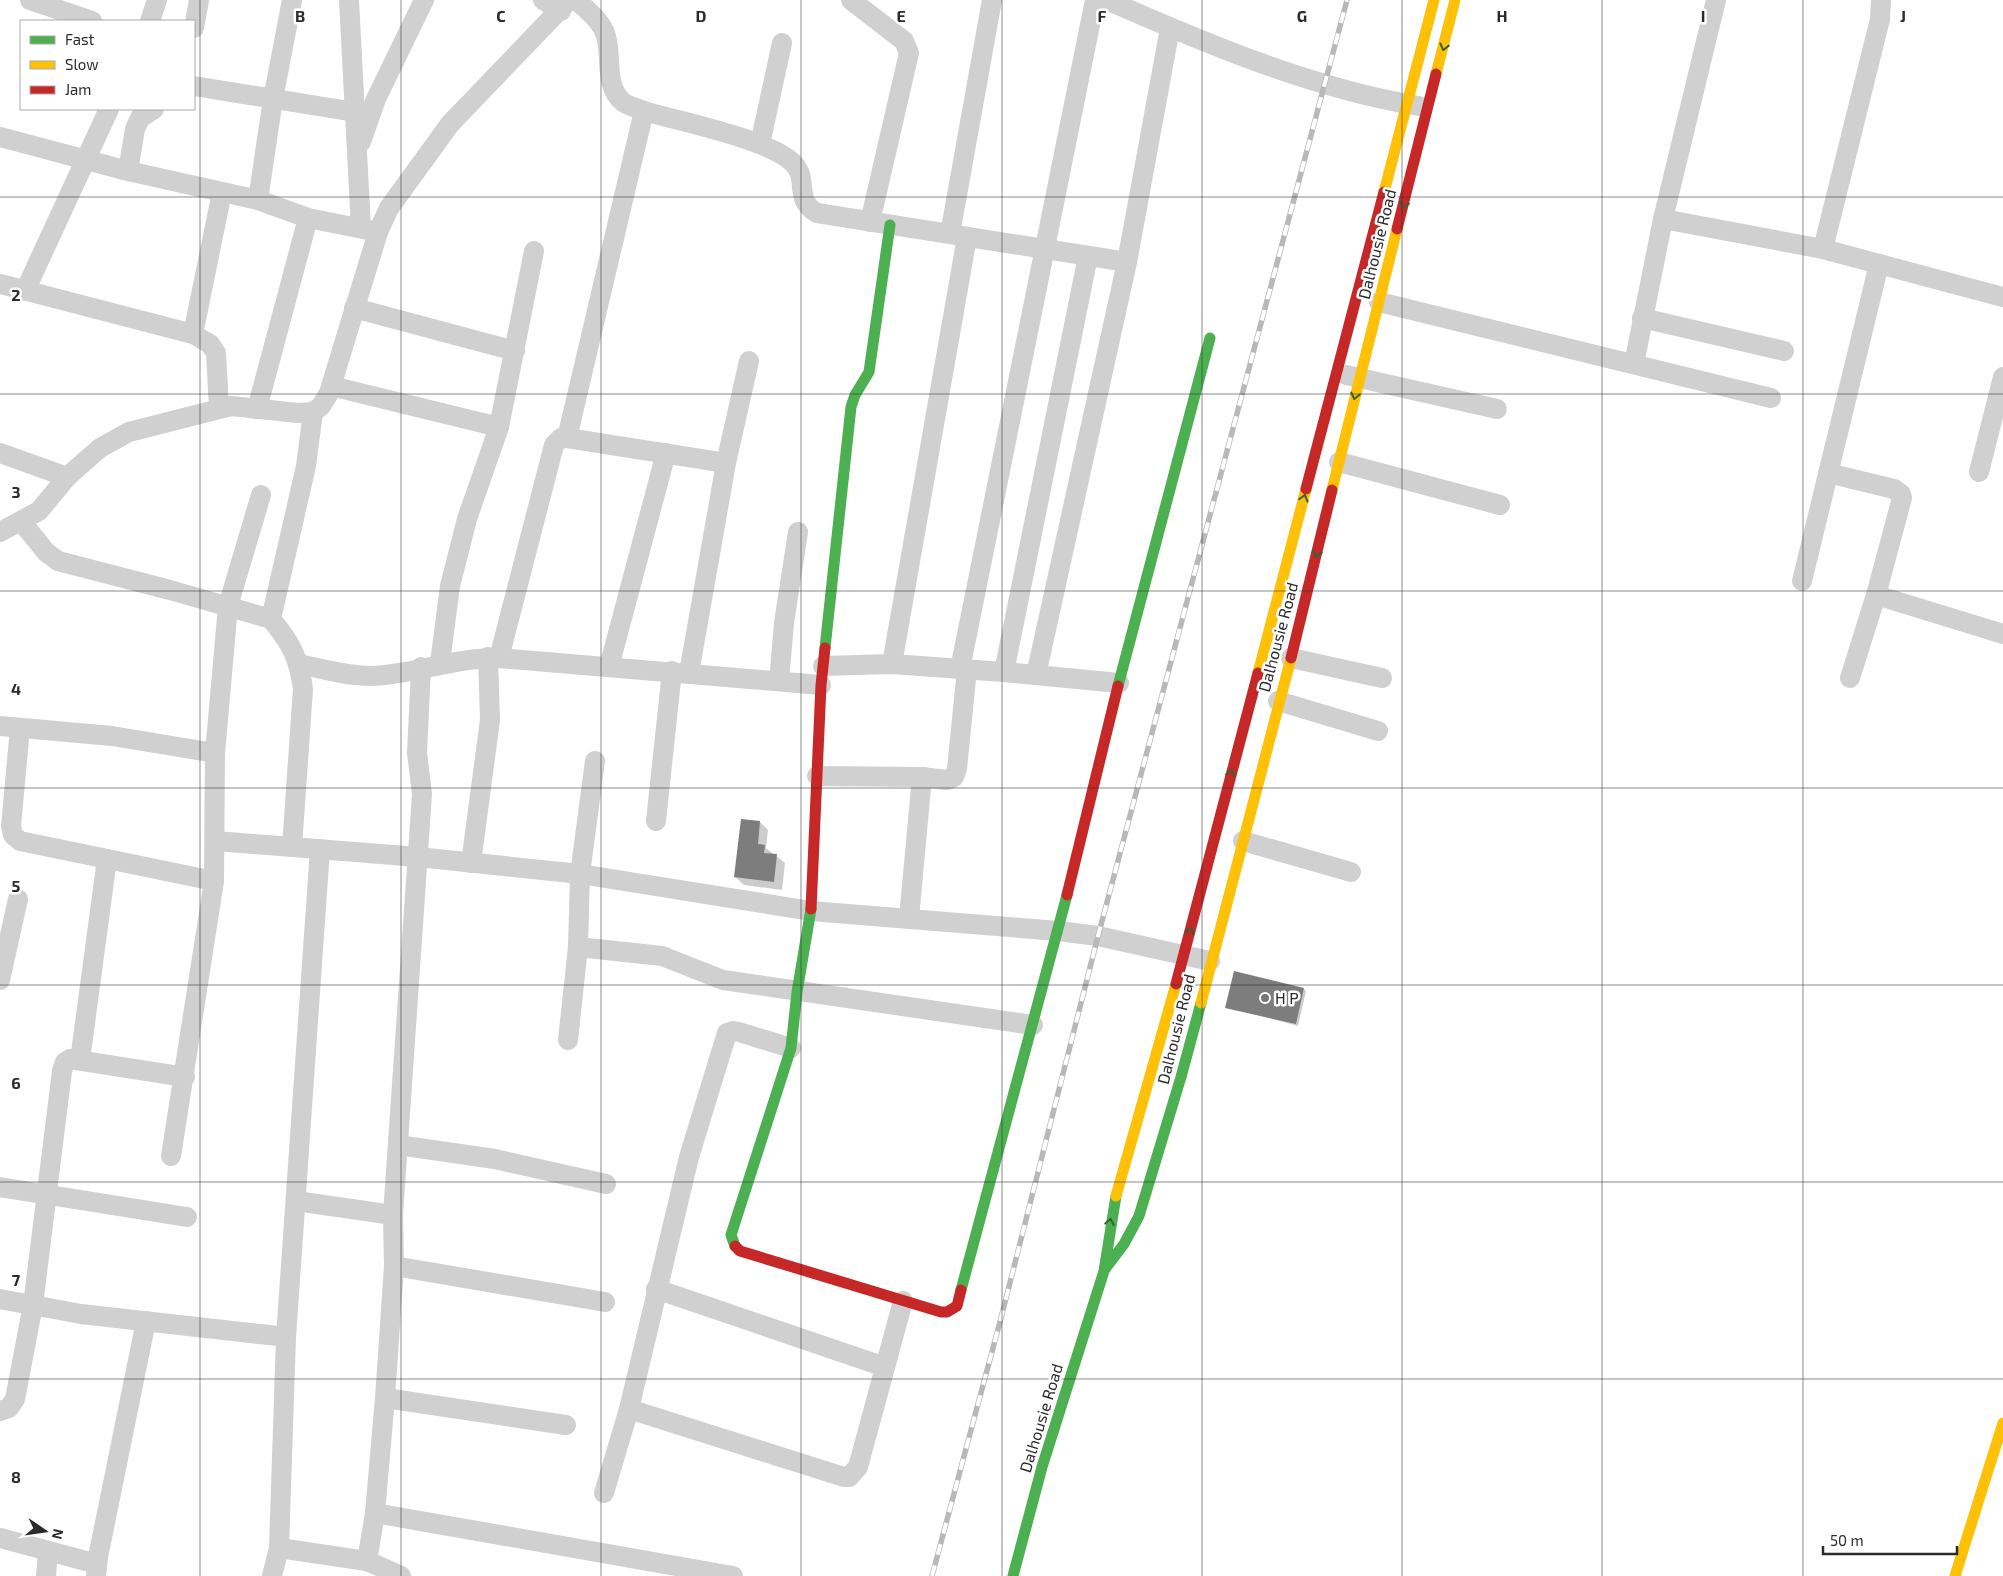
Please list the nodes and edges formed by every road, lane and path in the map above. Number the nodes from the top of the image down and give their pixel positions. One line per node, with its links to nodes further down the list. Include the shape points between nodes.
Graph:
1 (30, 0): 17 (street)
2 (157, 0): 18 (street)
3 (199, 0): 19 (street)
4 (292, 0): 23 (street)
5 (349, 0): 29 (street)
6 (424, 0): 32 (street, via 376,98)
7 (543, 0): 16 (street)
8 (850, 0): 39 (street, via 904,41 909,53)
9 (992, 0): 42 (street)
10 (1095, 0): 43 (street)
11 (1107, 0): 20 (street)
12 (1434, 0): 24 (street, Dalhousie Road)
13 (1455, 0): 25 (street, Dalhousie Road, one-way to 25)
14 (1716, 0): 38 (street)
15 (1881, 0): 44 (street, via 1880,18)
16 (569, 4): 28 (street, via 601,24 606,35 615,94 624,103); 41 (street, via 450,124)
17 (89, 20)
18 (150, 20)
19 (195, 22)
20 (1170, 28): 24 (street, via 1324,84); 47 (street)
21 (782, 43): 31 (street)
22 (195, 86): 23 (street)
23 (273, 99): 29 (street); 36 (street)
24 (1408, 104): 25 (street); 61 (street, Dalhousie Road)
25 (1429, 108): 52 (street, Dalhousie Road, one-way to 52)
26 (109, 110): 33 (street)
27 (152, 110): 34 (street, via 140,118 135,129)
28 (644, 111): 31 (street); 71 (street)
29 (355, 112): 32 (street)
30 (0, 137): 33 (street)
31 (760, 144): 39 (street, via 774,148 795,164 800,174 802,198 808,208 830,216)
32 (357, 153): 41 (street)
33 (84, 161): 34 (street); 50 (street)
34 (128, 171): 35 (street)
35 (222, 192): 36 (street); 55 (street)
36 (258, 200): 37 (street)
37 (308, 218): 41 (street); 67 (street)
38 (1663, 218): 44 (street); 54 (street)
39 (870, 222): 40 (street)
40 (890, 225): 42 (street); 98 (street, via 869,372 851,407)
41 (370, 230): 53 (street)
42 (959, 235): 43 (street); 92 (street)
43 (1046, 249): 46 (street); 95 (street)
44 (1823, 249): 48 (street)
45 (534, 251): 57 (street)
46 (1088, 256): 47 (street); 97 (street)
47 (1127, 262): 99 (street)
48 (1879, 264): 51 (street); 77 (street)
49 (1, 287): 50 (street)
50 (25, 291): 55 (street)
51 (2003, 297)
52 (1379, 302): 60 (street); 63 (street, Dalhousie Road)
53 (354, 308): 57 (street); 64 (street)
54 (1642, 318): 58 (street); 60 (street)
55 (193, 334): 66 (street, via 210,344 216,353)
56 (1210, 338): 103 (street)
57 (515, 351): 70 (street)
58 (1784, 351)
59 (749, 361): 75 (street)
60 (1634, 364): 65 (street)
61 (1336, 373): 63 (street); 127 (street, Dalhousie Road, one-way to 61)
62 (2003, 377): 76 (street)
63 (1359, 378): 68 (street); 74 (street, Dalhousie Road, one-way to 74)
64 (331, 386): 69 (street, via 321,406); 70 (street)
65 (1771, 398)
66 (220, 408): 67 (street); 78 (street, via 121,436 100,448)
67 (257, 409): 69 (street)
68 (1497, 409)
69 (313, 412): 87 (street, via 306,466)
70 (498, 427): 93 (street, via 468,519)
71 (567, 438): 72 (street); 89 (street, via 561,438 554,445)
72 (666, 453): 75 (street); 94 (street)
73 (0, 454): 78 (street)
74 (1339, 462): 80 (street); 90 (street, Dalhousie Road, one-way to 90)
75 (726, 463): 96 (street)
76 (1979, 472)
77 (1828, 473): 84 (street); 85 (street, via 1894,489 1901,494)
78 (68, 477): 81 (street, via 38,511)
79 (261, 495): 86 (street)
80 (1500, 505)
81 (22, 522): 82 (street); 86 (street, via 46,552 58,561)
82 (0, 532)
83 (798, 532): 102 (street)
84 (1802, 581)
85 (1876, 595): 88 (street); 101 (street)
86 (228, 606): 87 (street); 107 (street)
87 (271, 619): 91 (street, via 293,649)
88 (2003, 634)
89 (494, 657): 93 (street); 94 (street); 118 (street, via 490,720)
90 (1291, 658): 100 (street); 104 (street, Dalhousie Road)
91 (299, 664): 93 (street, via 371,676); 114 (street, via 303,689)
92 (892, 664): 95 (street); 98 (street)
93 (430, 665): 116 (street, via 417,753 422,794)
94 (609, 667): 96 (street)
95 (964, 669): 97 (street); 110 (street, via 958,769 954,777 947,780)
96 (681, 672): 102 (street); 111 (street)
97 (1004, 672): 99 (street)
98 (822, 675): 102 (street); 109 (street)
99 (1036, 675): 103 (street)
100 (1382, 678)
101 (1850, 678)
102 (779, 681)
103 (1119, 684): 125 (street)
104 (1278, 702): 106 (street); 113 (street, Dalhousie Road)
105 (10, 727): 107 (street, via 112,736); 117 (street, via 13,835 20,841)
106 (1378, 731)
107 (215, 753): 112 (street)
108 (595, 761): 120 (street)
109 (817, 776): 110 (street); 123 (street)
110 (922, 777): 124 (street)
111 (656, 821)
112 (216, 841): 114 (street); 121 (street)
113 (1243, 841): 119 (street); 128 (street, Dalhousie Road)
114 (292, 847): 115 (street)
115 (320, 849): 116 (street); 141 (street)
116 (418, 857): 118 (street); 136 (street)
117 (107, 859): 121 (street); 134 (street)
118 (471, 863): 120 (street)
119 (1351, 872)
120 (580, 874): 123 (street); 126 (street)
121 (214, 881): 135 (street)
122 (18, 899): 129 (street)
123 (811, 911): 124 (street); 130 (street)
124 (909, 918): 125 (street)
125 (1058, 931): 127 (street, via 1098,936); 131 (street)
126 (578, 947): 130 (street, via 662,956 723,980); 132 (street)
127 (1184, 955): 128 (street); 145 (street, Dalhousie Road, one-way to 127, via 1112,1211)
128 (1210, 962): 145 (street, Dalhousie Road, via 1181,1077 1142,1207 1124,1244)
129 (0, 980)
130 (797, 992): 131 (street); 133 (street)
131 (1033, 1025): 148 (street, via 957,1306 947,1312)
132 (568, 1040)
133 (791, 1048): 146 (street, via 739,1032 727,1033 689,1157); 148 (street, via 731,1235 732,1243 740,1250)
134 (80, 1060): 135 (street); 140 (street, via 70,1058 62,1071)
135 (185, 1077): 137 (street)
136 (398, 1145): 138 (street, via 513,1163); 142 (street)
137 (171, 1156)
138 (606, 1184)
139 (0, 1188): 140 (street)
140 (47, 1194): 143 (street); 150 (street)
141 (296, 1201): 142 (street); 152 (street)
142 (393, 1215): 144 (street)
143 (187, 1217)
144 (394, 1266): 149 (street); 154 (street)
145 (1104, 1271): 170 (street, Dalhousie Road, via 1042,1467)
146 (656, 1289): 153 (street); 155 (street)
147 (0, 1300): 150 (street)
148 (903, 1301): 153 (street)
149 (605, 1302)
150 (33, 1304): 151 (street, via 81,1314); 156 (street, via 15,1398 9,1408)
151 (146, 1321): 152 (street); 165 (street)
152 (286, 1337): 162 (street)
153 (885, 1366): 155 (street, via 858,1467 844,1477)
154 (385, 1398): 158 (street); 160 (street)
155 (629, 1409): 159 (street)
156 (0, 1411)
157 (2003, 1423): 171 (street)
158 (566, 1425)
159 (604, 1493)
160 (375, 1512): 164 (street); 169 (street)
161 (0, 1538): 163 (street)
162 (279, 1548): 164 (street); 168 (street)
163 (48, 1551): 165 (street); 167 (street)
164 (367, 1561): 166 (street)
165 (97, 1570)
166 (394, 1575)
167 (46, 1576)
168 (272, 1576)
169 (733, 1576)
170 (1013, 1576)
171 (1955, 1576)

